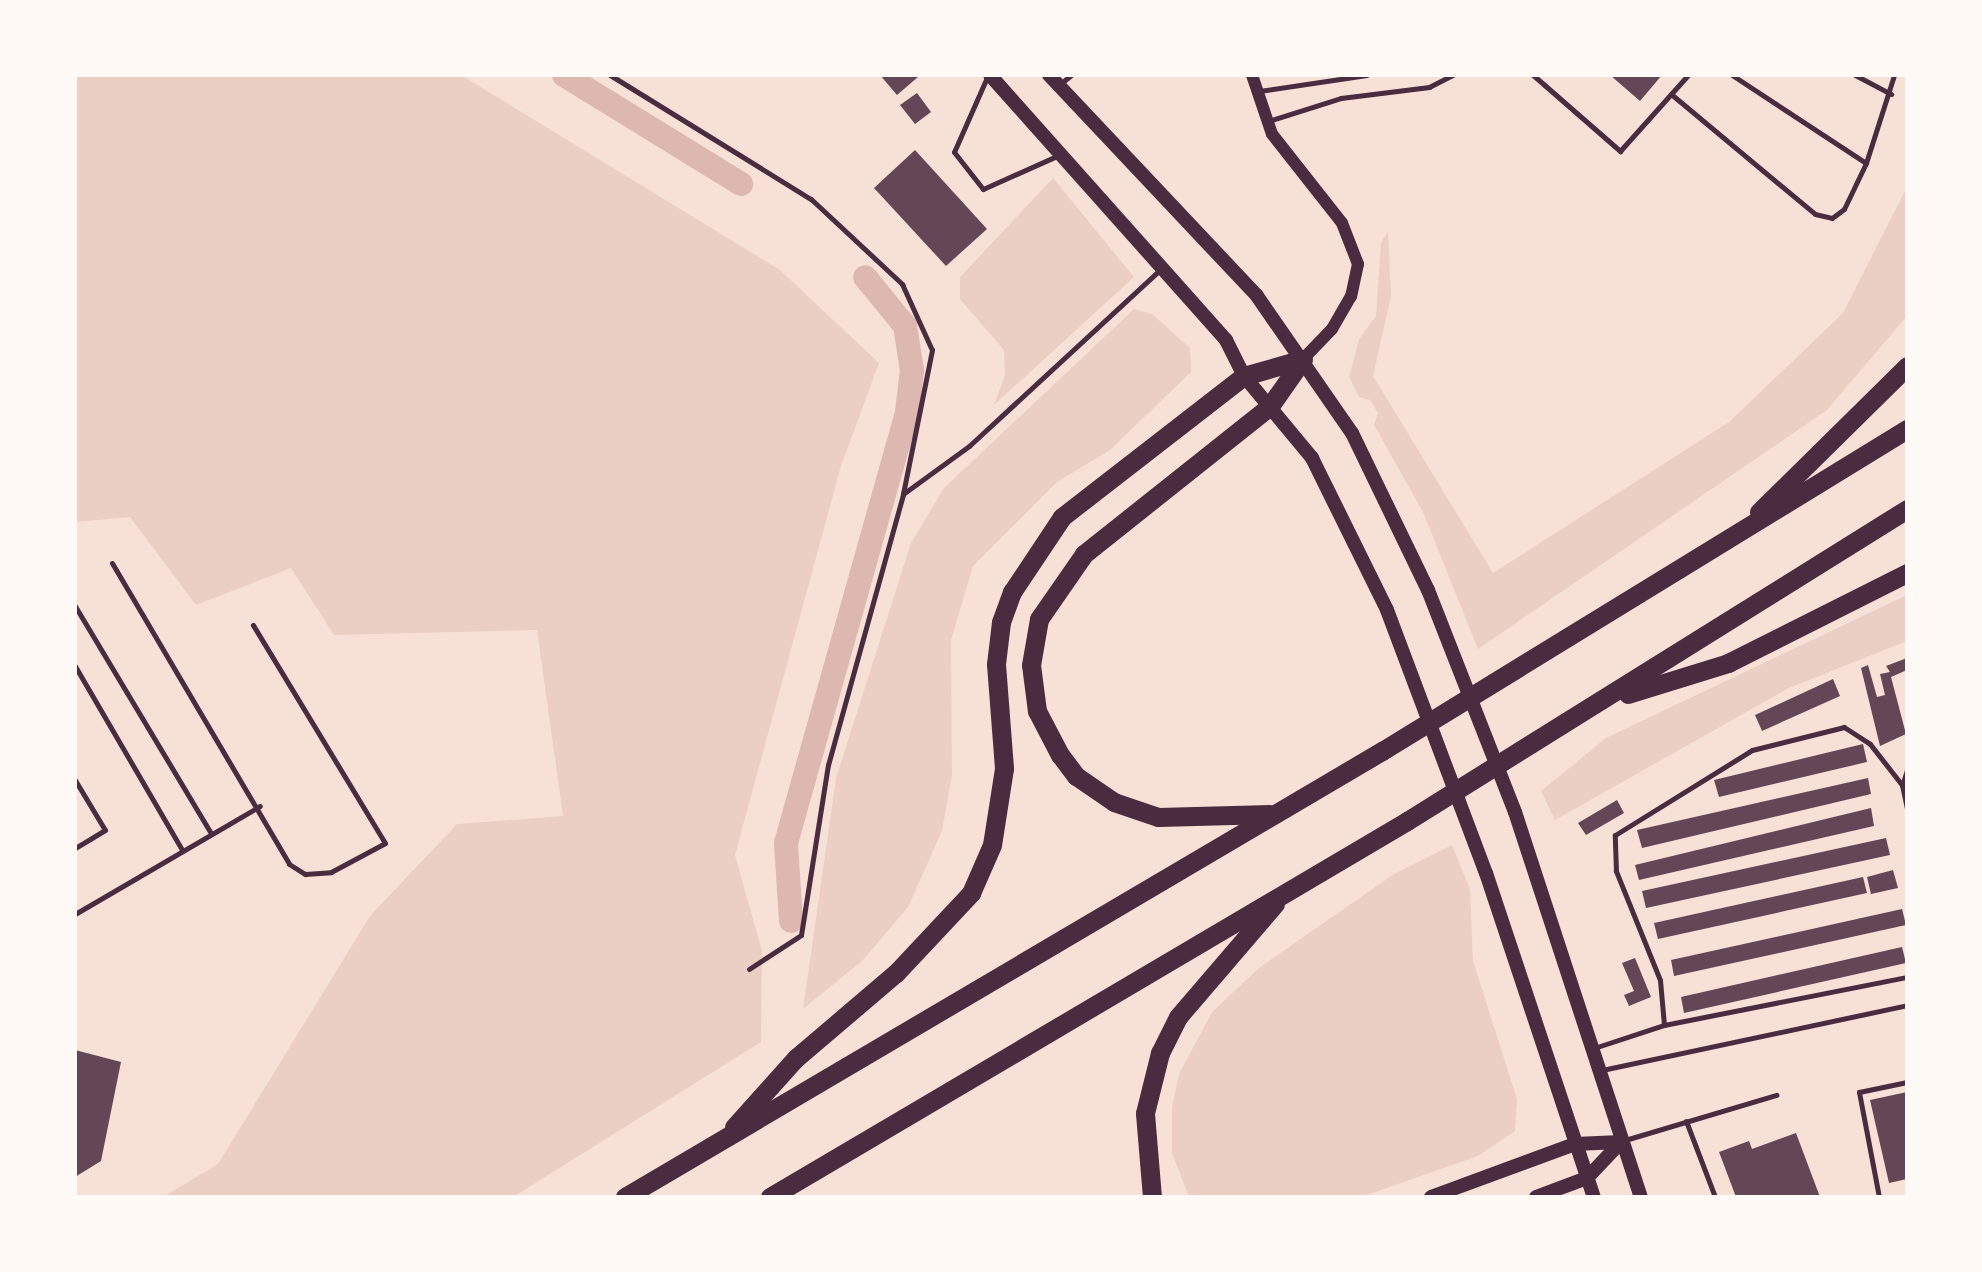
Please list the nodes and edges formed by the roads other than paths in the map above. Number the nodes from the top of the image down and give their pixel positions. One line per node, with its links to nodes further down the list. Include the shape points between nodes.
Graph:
1 (610, 75): 25 (lane, via 811,199 902,284 932,350)
2 (989, 75): 17 (main road); 17 (lane, via 954,152 983,189)
3 (1071, 75): 12 (lane)
4 (1252, 75): 13 (street)
5 (1367, 75): 13 (lane)
6 (1452, 75): 16 (lane, via 1429,88 1341,98)
7 (1533, 75): 14 (lane, via 1620,151)
8 (1688, 75): 14 (lane)
9 (1732, 75): 18 (lane)
10 (1855, 75): 15 (lane)
11 (1894, 75): 15 (lane)
12 (1054, 80): 20 (main road, via 1258,296)
13 (1257, 91): 16 (street)
14 (1671, 94): 18 (lane, via 1815,214 1832,218 1844,209)
15 (1891, 94): 18 (lane)
16 (1268, 121): 20 (street, via 1342,223 1358,264 1351,296)
17 (1062, 154): 19 (main road)
18 (1866, 163)
19 (1162, 268): 22 (main road, via 1226,340); 25 (lane, via 969,446)
20 (1303, 359): 22 (highway); 23 (highway); 49 (main road, via 1352,433 1428,590 1515,812)
21 (1907, 366): 27 (highway)
22 (1244, 376): 23 (main road); 55 (highway, via 1062,517 1012,592 1001,622 996,664 1004,768 992,845 971,893 896,973 796,1058)
23 (1270, 406): 39 (highway, via 1084,554 1039,619 1031,665 1037,711 1060,755 1076,776 1114,802 1158,817); 56 (main road, via 1312,458 1385,607 1486,873)
24 (1907, 429): 27 (highway)
25 (903, 494): 45 (lane, via 828,765 801,935)
26 (1907, 509): 33 (highway)
27 (1742, 530): 39 (highway)
28 (112, 563): 37 (lane)
29 (1907, 573): 33 (highway, via 1728,663)
30 (75, 606): 40 (lane)
31 (253, 625): 37 (lane, via 385,843 331,872 305,874 289,864)
32 (75, 666): 42 (lane)
33 (1604, 701): 43 (highway)
34 (1907, 770): 36 (lane)
35 (75, 780): 41 (lane, via 105,830)
36 (1902, 785): 38 (lane); 48 (lane, via 1870,744 1844,727 1752,750 1615,835 1616,871 1660,980)
37 (260, 806): 40 (lane)
38 (1907, 809)
39 (1275, 814): 55 (highway)
40 (209, 832): 42 (lane)
41 (75, 848)
42 (182, 850): 44 (lane)
43 (1282, 895): 59 (highway); 60 (highway, via 1178,1017 1160,1054 1145,1112)
44 (75, 914)
45 (749, 969)
46 (1907, 977): 48 (lane)
47 (1907, 1005): 50 (lane)
48 (1664, 1025): 49 (lane)
49 (1591, 1049): 50 (main road)
50 (1598, 1070): 54 (main road)
51 (1907, 1082): 66 (lane, via 1859,1092)
52 (1776, 1095): 53 (lane)
53 (1686, 1121): 54 (lane); 65 (lane)
54 (1621, 1142): 56 (main road); 57 (main road); 64 (main road)
55 (719, 1143): 58 (highway)
56 (1575, 1144): 57 (main road); 61 (main road)
57 (1587, 1178): 62 (main road); 63 (main road)
58 (625, 1197)
59 (770, 1197)
60 (1152, 1197)
61 (1431, 1197)
62 (1536, 1197)
63 (1594, 1197)
64 (1641, 1197)
65 (1715, 1197)
66 (1879, 1197)

